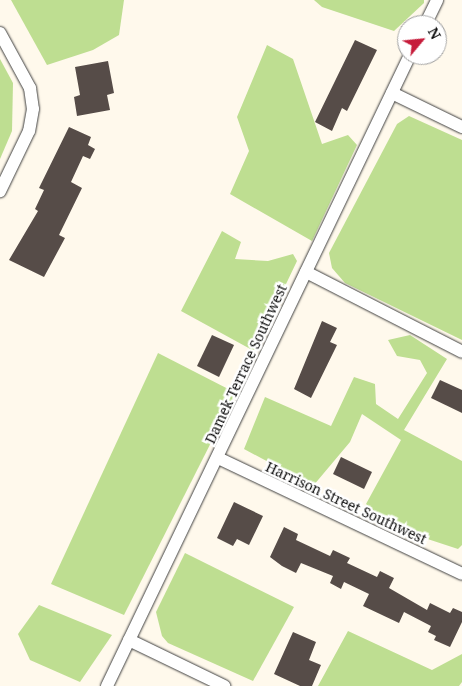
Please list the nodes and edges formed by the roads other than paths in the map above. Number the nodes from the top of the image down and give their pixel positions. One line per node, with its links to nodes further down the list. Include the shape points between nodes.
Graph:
1 (437, 0): 2 (street)
2 (430, 15)
3 (0, 33): 7 (street, via 30,88 34,109 29,131)
4 (405, 65): 5 (street, Damek Terrace Southwest)
5 (392, 93): 6 (street); 8 (street, Damek Terrace Southwest)
6 (462, 126)
7 (0, 192)
8 (306, 272): 9 (street); 10 (street, Damek Terrace Southwest)
9 (462, 352)
10 (218, 458): 11 (street, Harrison Street Southwest); 12 (street, Damek Terrace Southwest)
11 (462, 574)
12 (129, 640): 13 (street, Damek Terrace Southwest); 14 (street)
13 (107, 686)
14 (224, 686)

